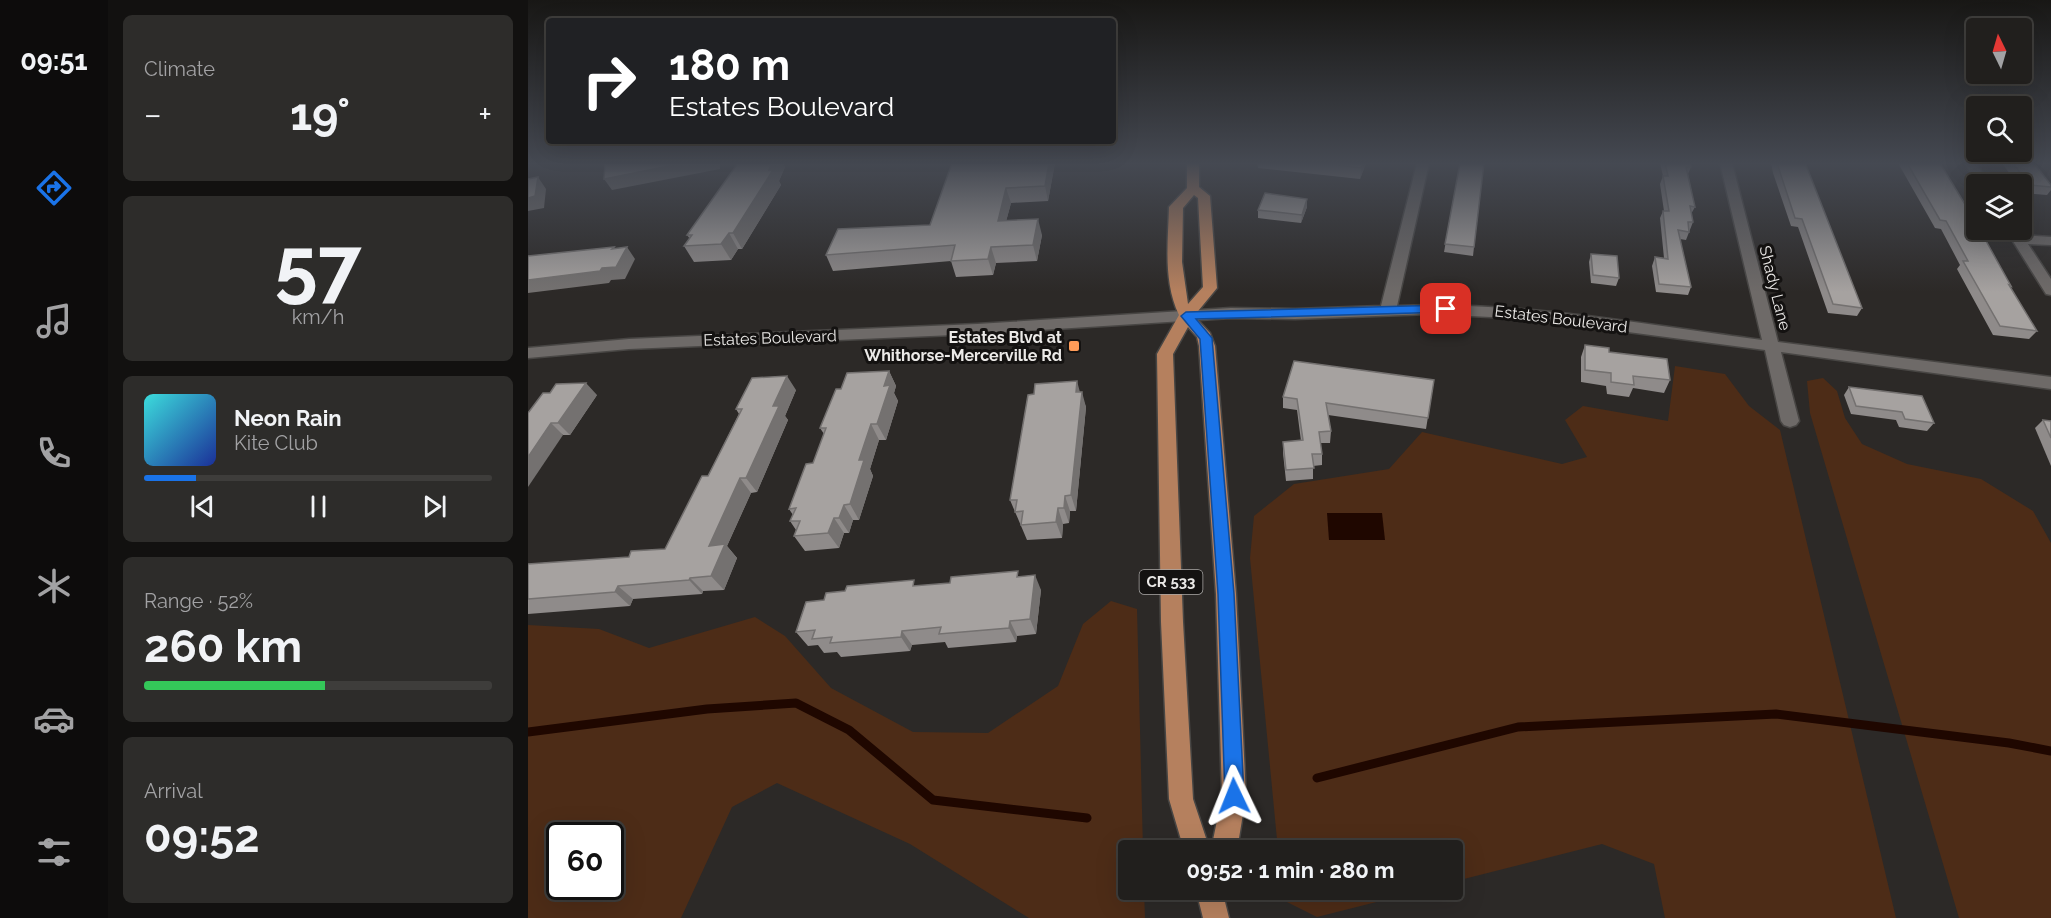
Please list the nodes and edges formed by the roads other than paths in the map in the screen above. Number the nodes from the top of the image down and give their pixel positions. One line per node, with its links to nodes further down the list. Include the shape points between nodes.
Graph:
1 (1177, 206): 10 (main road, CR 533, via 1175,282)
2 (1205, 206): 10 (main road, CR 533, via 1210,288)
3 (1413, 206): 9 (street)
4 (1736, 206): 11 (street, Shady Lane)
5 (2032, 237): 7 (street)
6 (2020, 240): 8 (street)
7 (2051, 241)
8 (2051, 291)
9 (1388, 310): 10 (street, Estates Boulevard); 11 (street, Estates Boulevard, via 1529,314)
10 (1186, 316): 12 (street, Estates Boulevard, via 629,344); 15 (main road, CR 533, via 1165,354 1181,799); 16 (main road, CR 533, via 1206,338 1226,594 1234,796)
11 (1770, 345): 13 (street, Estates Boulevard); 14 (street, Shady Lane)
12 (528, 353)
13 (2051, 383)
14 (1790, 421)
15 (1194, 840)
16 (1226, 840)

